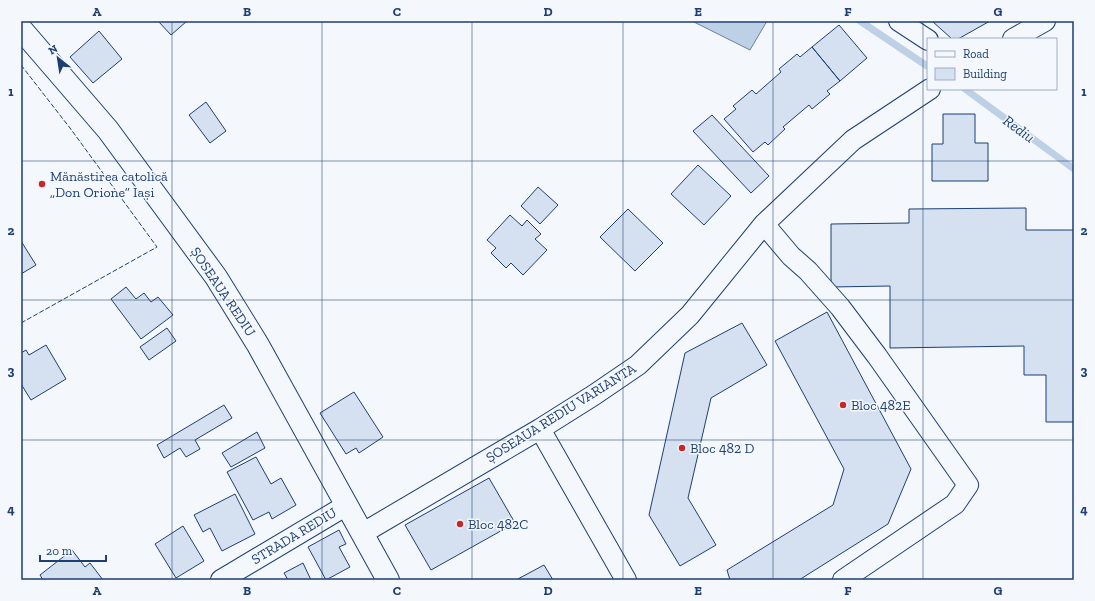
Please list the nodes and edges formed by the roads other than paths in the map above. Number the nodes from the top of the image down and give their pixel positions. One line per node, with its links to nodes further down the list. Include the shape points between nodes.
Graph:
1 (899, 21): 5 (street)
2 (1045, 21): 4 (street)
3 (21, 29): 9 (main road, ȘOSEAUA REDIU, via 108,130 216,277 258,345)
4 (1015, 38)
5 (927, 39)
6 (928, 90): 7 (street, ȘOSEAUA REDIU VARIANTA, via 853,140)
7 (764, 224): 8 (street, ȘOSEAUA REDIU VARIANTA, via 690,315 638,365); 14 (street, via 840,307 968,485 955,504)
8 (540, 429): 10 (street, ȘOSEAUA REDIU VARIANTA); 13 (street)
9 (347, 505): 10 (main road, ȘOSEAUA REDIU); 11 (street, STRADA REDIU)
10 (363, 533): 12 (main road, ȘOSEAUA REDIU)
11 (221, 580)
12 (388, 580)
13 (626, 580)
14 (843, 580)

